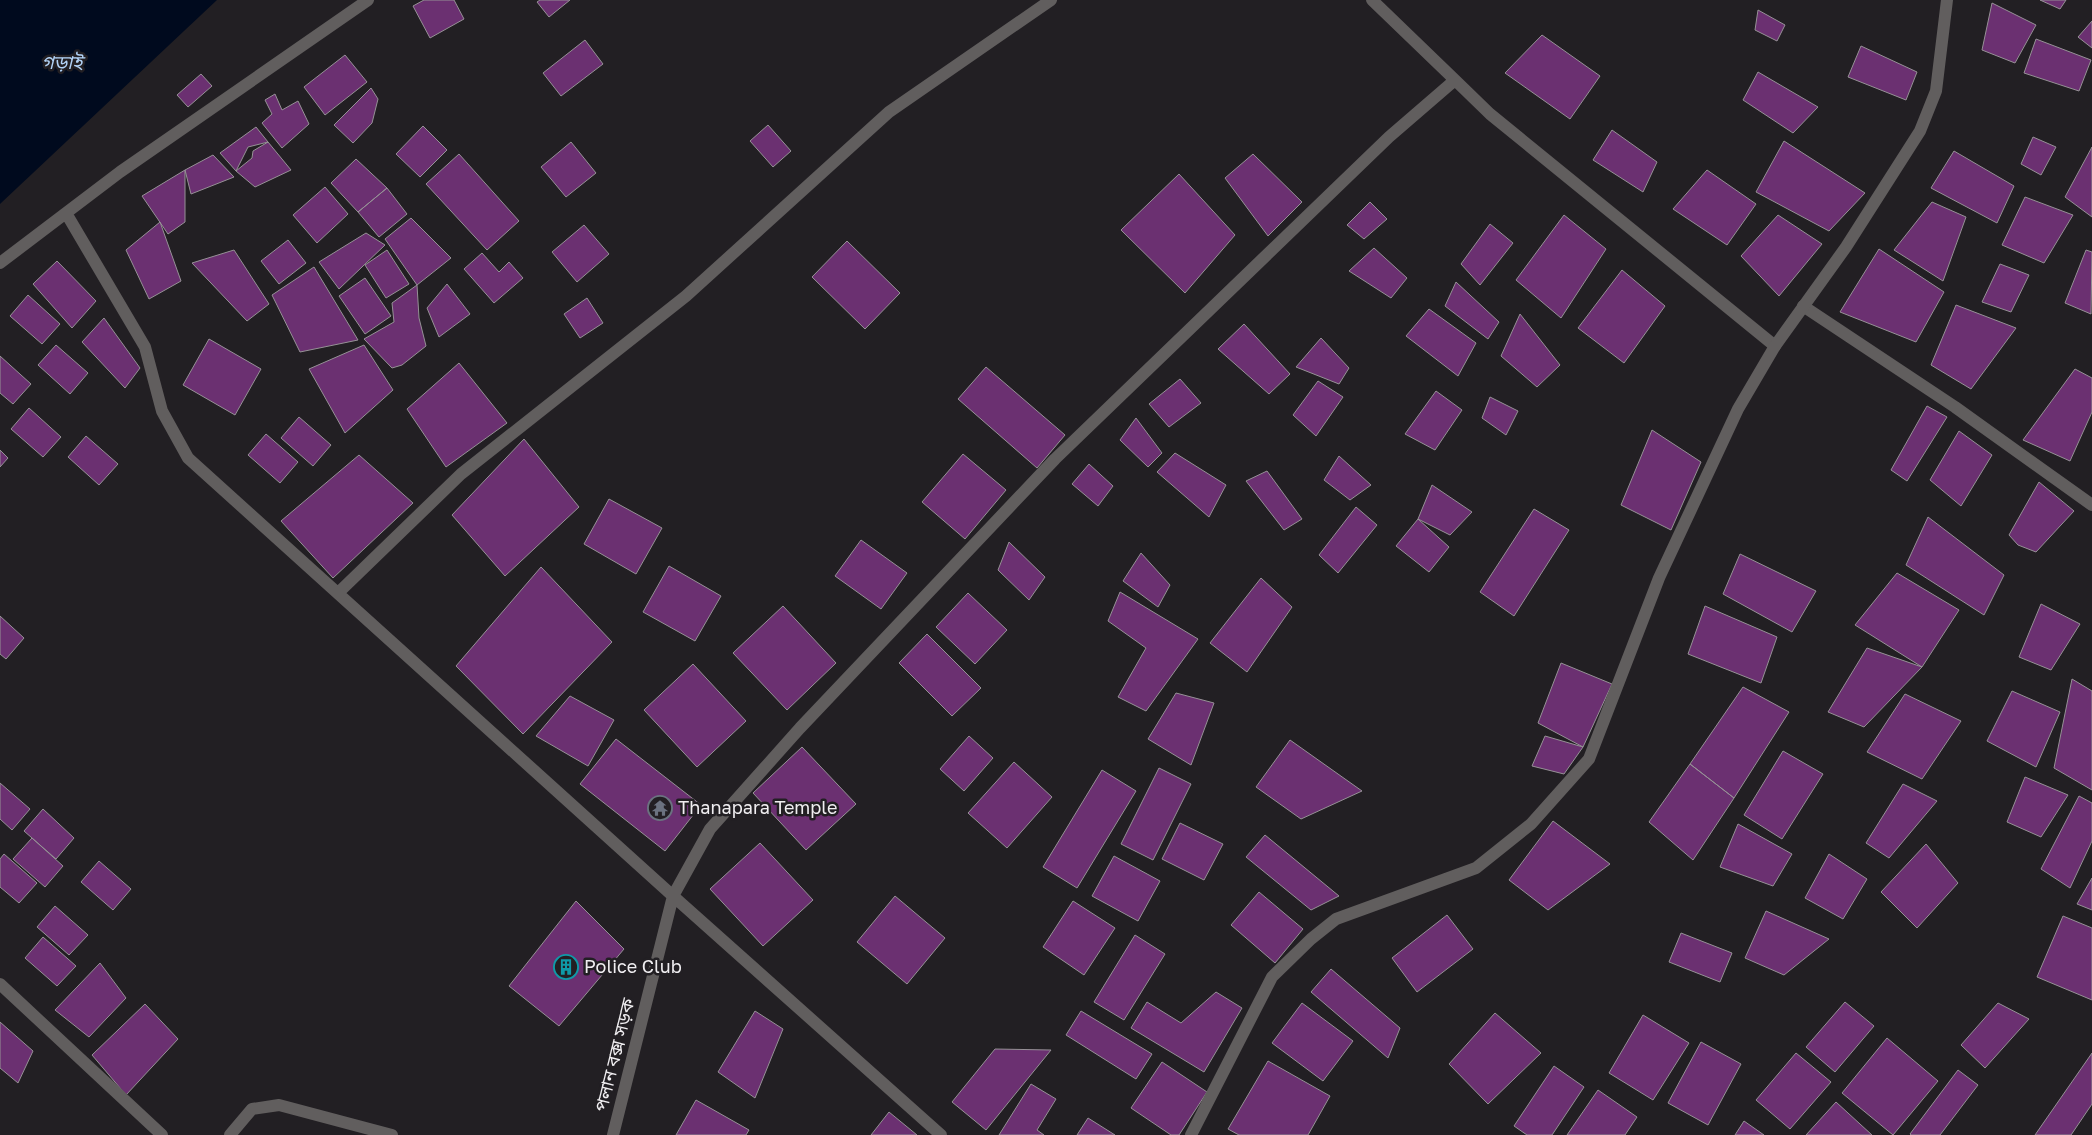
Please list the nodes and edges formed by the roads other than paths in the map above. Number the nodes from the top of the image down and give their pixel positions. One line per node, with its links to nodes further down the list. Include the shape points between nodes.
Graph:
1 (368, 0): 6 (street)
2 (1051, 0): 11 (street, via 889,112 686,296 460,474)
3 (1372, 0): 5 (street)
4 (1947, 0): 8 (street, via 1936,91 1920,131 1846,248)
5 (1455, 80): 9 (street, via 1490,114); 12 (street, পলান বক্স সড়ক, via 1389,137 1055,459 806,721 710,828)
6 (66, 213): 7 (street); 11 (street, via 145,347 162,411 188,458)
7 (0, 263)
8 (1803, 306): 9 (street); 10 (street, via 1955,407)
9 (1775, 346): 19 (street, via 1738,409 1660,578 1589,759 1532,824 1476,868 1336,919 1311,939 1272,977)
10 (2092, 505)
11 (338, 593): 12 (street)
12 (673, 896): 17 (street, পলান বক্স সড়ক); 18 (street)
13 (0, 984): 14 (street)
14 (162, 1135)
15 (230, 1135): 16 (street, via 252,1109 278,1105)
16 (392, 1135)
17 (613, 1135)
18 (941, 1135)
19 (1191, 1135)

